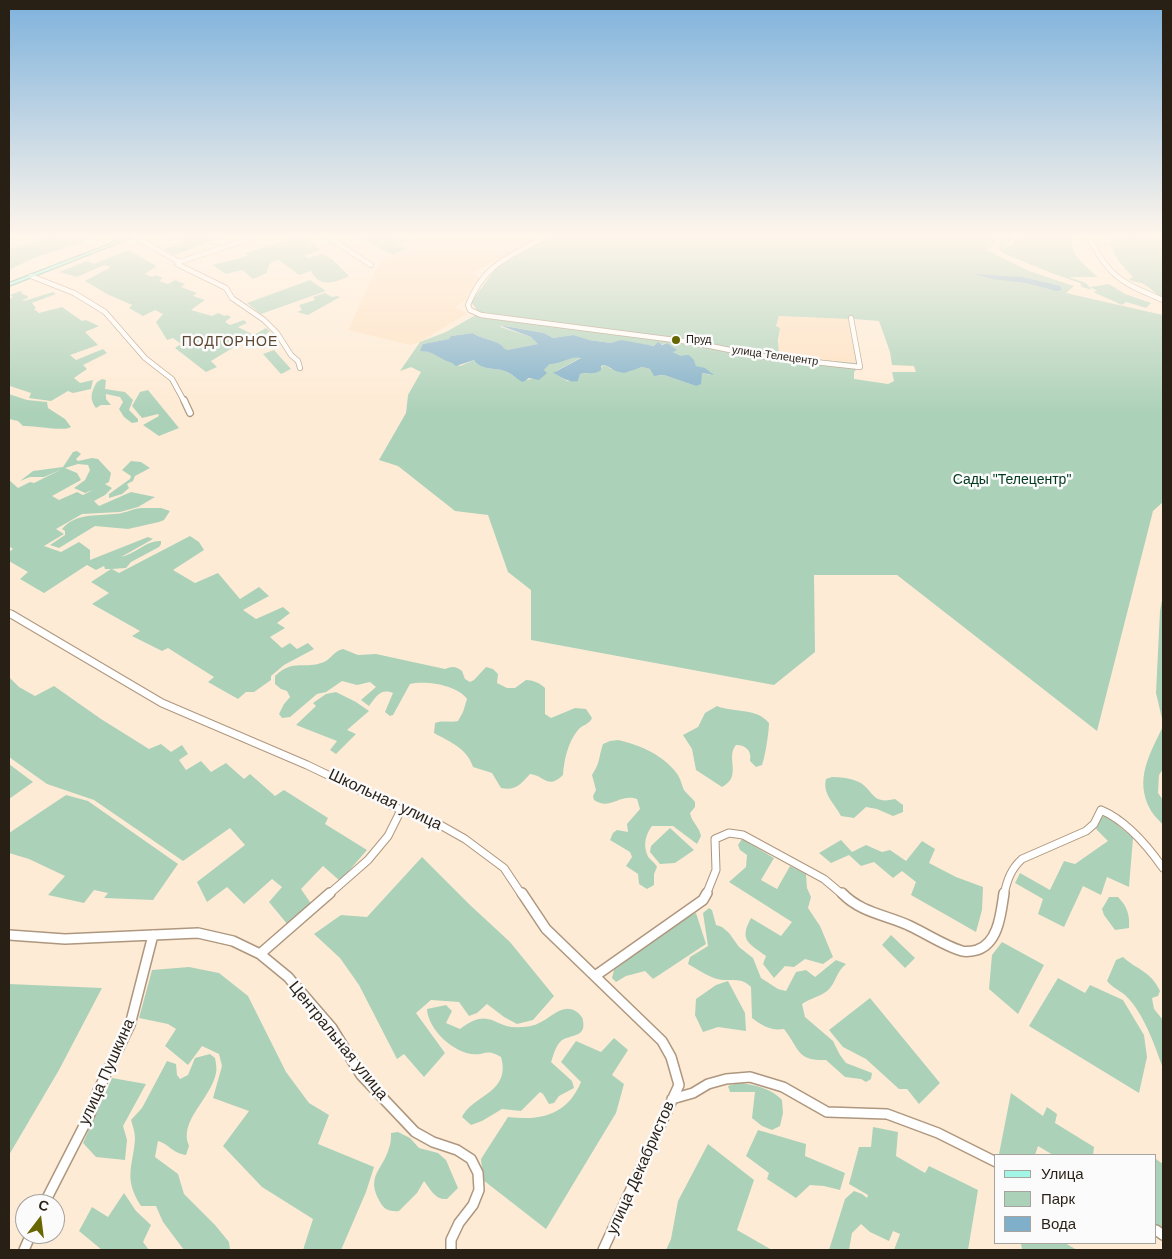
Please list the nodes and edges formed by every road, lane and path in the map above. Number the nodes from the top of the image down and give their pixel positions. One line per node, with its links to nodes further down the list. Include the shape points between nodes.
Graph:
1 (76, 296): 6 (street, via 112,318 141,354 169,376)
2 (231, 296): 5 (street, via 277,333)
3 (471, 296): 4 (street, улица Телецентр, via 469,308 492,316 690,342 760,356 860,367)
4 (851, 318)
5 (300, 368)
6 (190, 413)
7 (9, 613): 8 (street, Школьная улица, via 162,703 298,761)
8 (401, 810): 12 (street, via 388,836 368,860); 13 (street, Школьная улица, via 435,822 504,868 546,929)
9 (1163, 868): 13 (street, via 1120,820 1101,810 1088,830 1023,857 1007,883 991,939 983,948 964,952 908,924 852,904 824,879 752,842 743,834 724,834 715,839 713,885 703,900)
10 (9, 935): 11 (street, Центральная улица, via 65,939)
11 (154, 935): 12 (street, Центральная улица, via 198,933 233,941); 17 (street, улица Пушкина, via 130,1025)
12 (260, 954): 18 (street, Центральная улица, via 294,985 332,1028 361,1075 415,1132 471,1159 478,1173 479,1190 474,1206 459,1223 451,1240)
13 (595, 976): 14 (street, Школьная улица, via 662,1041 670,1053)
14 (679, 1085): 15 (street, улица Декабристов)
15 (672, 1099): 16 (street, via 693,1093 708,1084 750,1077 783,1087 827,1112 887,1114 938,1133); 19 (street, улица Декабристов)
16 (994, 1161)
17 (49, 1194)
18 (451, 1250)
19 (603, 1250)

